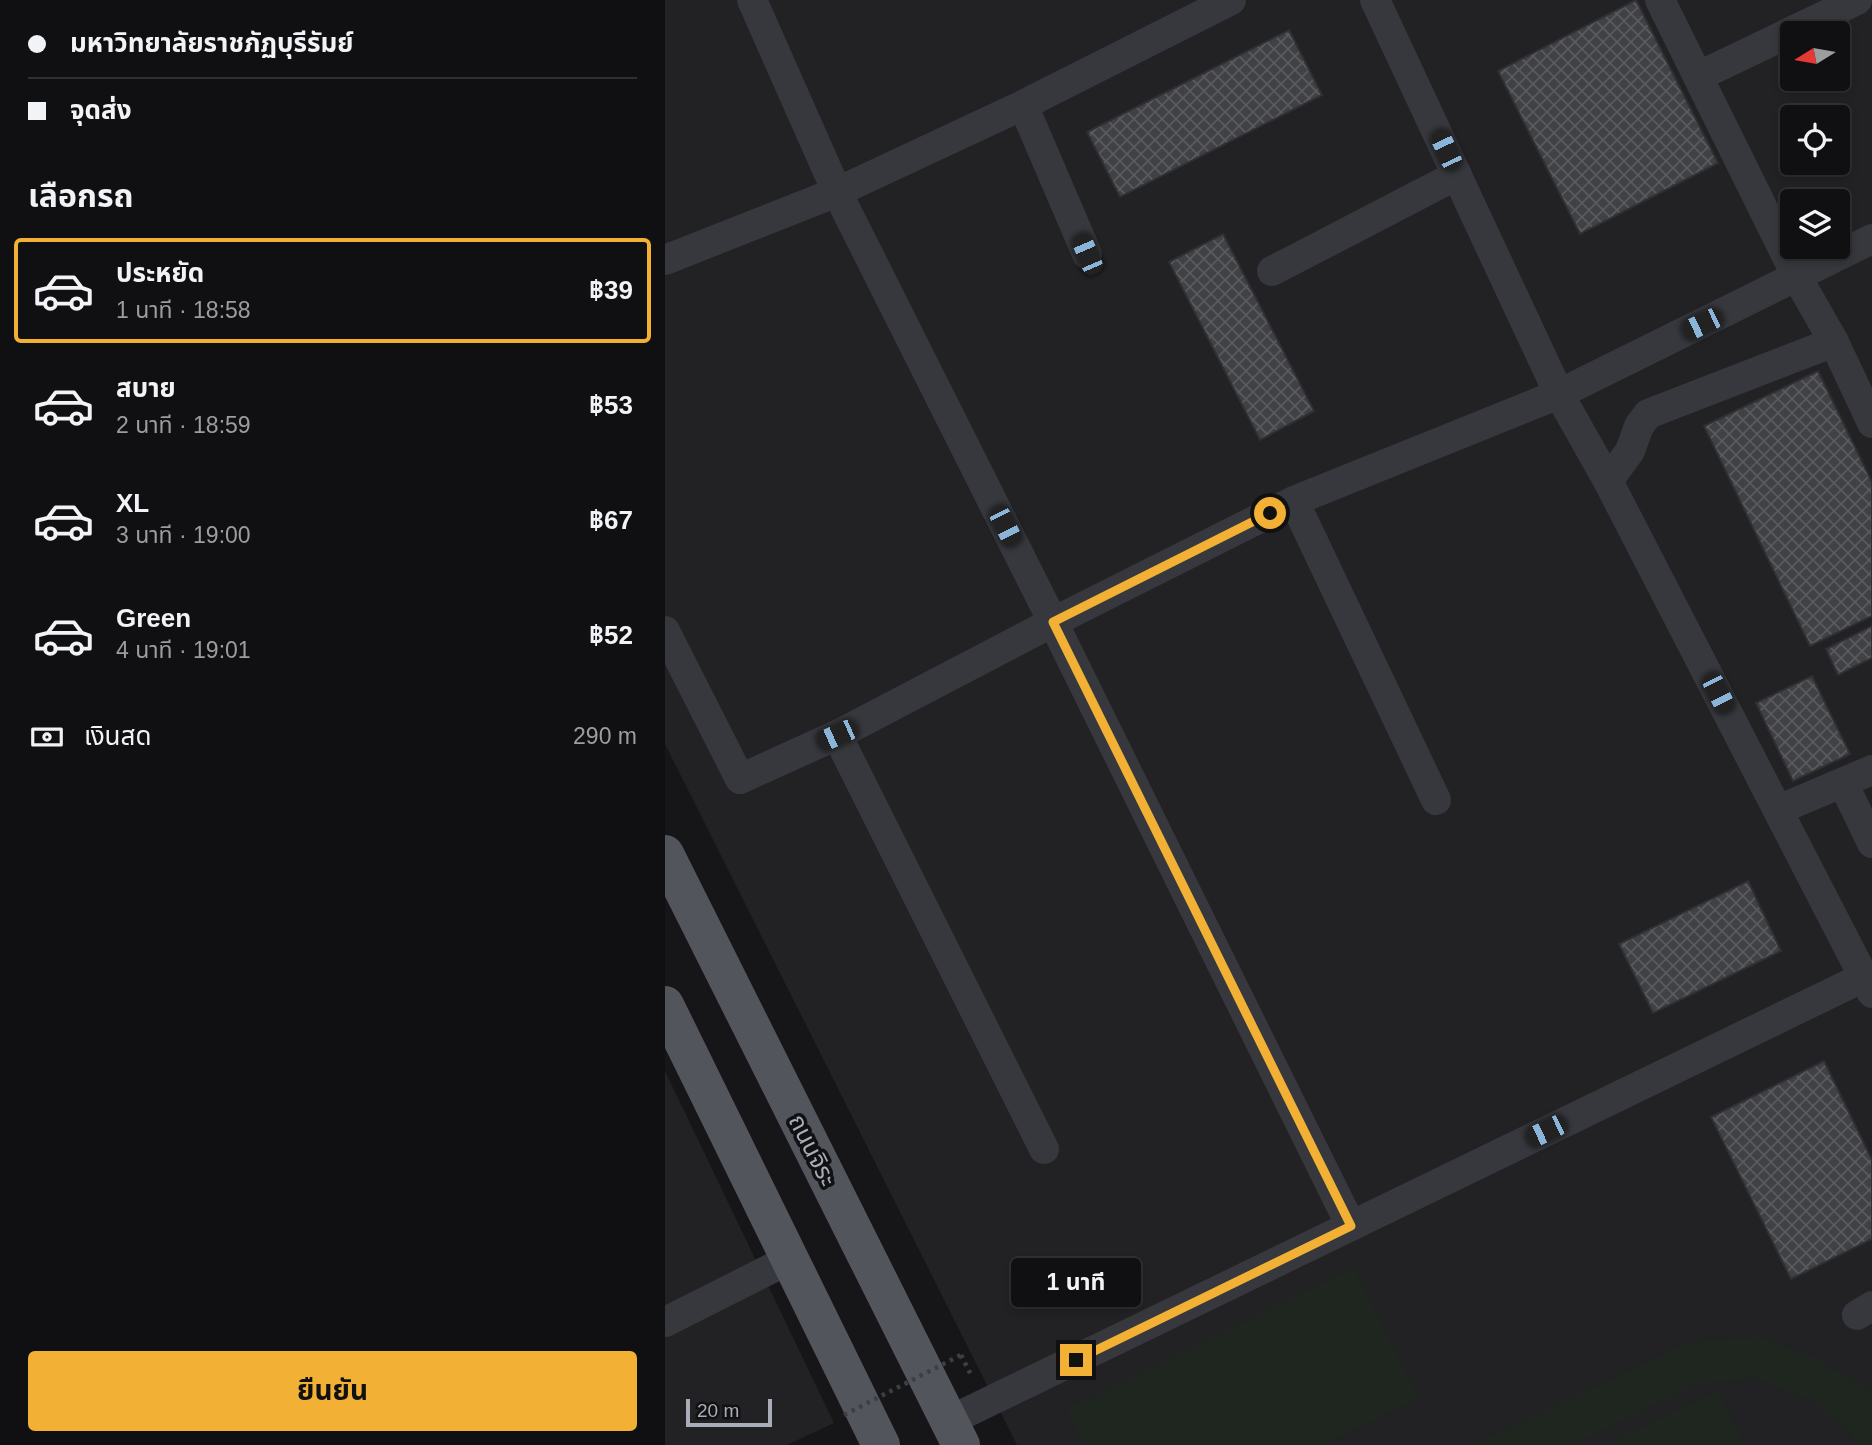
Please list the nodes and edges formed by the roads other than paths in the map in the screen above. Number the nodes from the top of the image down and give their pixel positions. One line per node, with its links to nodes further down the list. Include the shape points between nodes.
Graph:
1 (752, 0): 9 (lane)
2 (1231, 0): 7 (lane)
3 (1375, 0): 8 (lane)
4 (1661, 0): 6 (lane)
5 (1857, 0): 6 (lane)
6 (1699, 76): 14 (lane)
7 (1023, 105): 9 (lane); 11 (lane)
8 (1457, 176): 13 (lane); 16 (lane)
9 (837, 192): 12 (lane); 20 (lane)
10 (1872, 239): 14 (lane)
11 (1087, 254)
12 (665, 260)
13 (1272, 271)
14 (1797, 277): 15 (lane); 16 (lane)
15 (1834, 342): 17 (lane); 18 (lane, via 1648,414 1630,451)
16 (1559, 394): 18 (lane); 19 (lane)
17 (1872, 423)
18 (1608, 481): 26 (lane)
19 (1294, 501): 20 (lane); 25 (lane)
20 (1053, 622): 22 (lane); 32 (lane)
21 (665, 631): 22 (lane, via 740,779)
22 (837, 735): 31 (lane)
23 (1872, 770): 24 (lane)
24 (1843, 783): 26 (lane); 27 (lane)
25 (1436, 800)
26 (1778, 810): 29 (lane)
27 (1872, 843)
28 (665, 854): 35 (main road, ถนนจิระ)
29 (1868, 985): 32 (lane)
30 (665, 1005): 33 (main road)
31 (1044, 1149)
32 (1351, 1226): 35 (lane)
33 (790, 1259): 34 (lane); 36 (main road)
34 (665, 1322)
35 (955, 1433)
36 (881, 1445)

